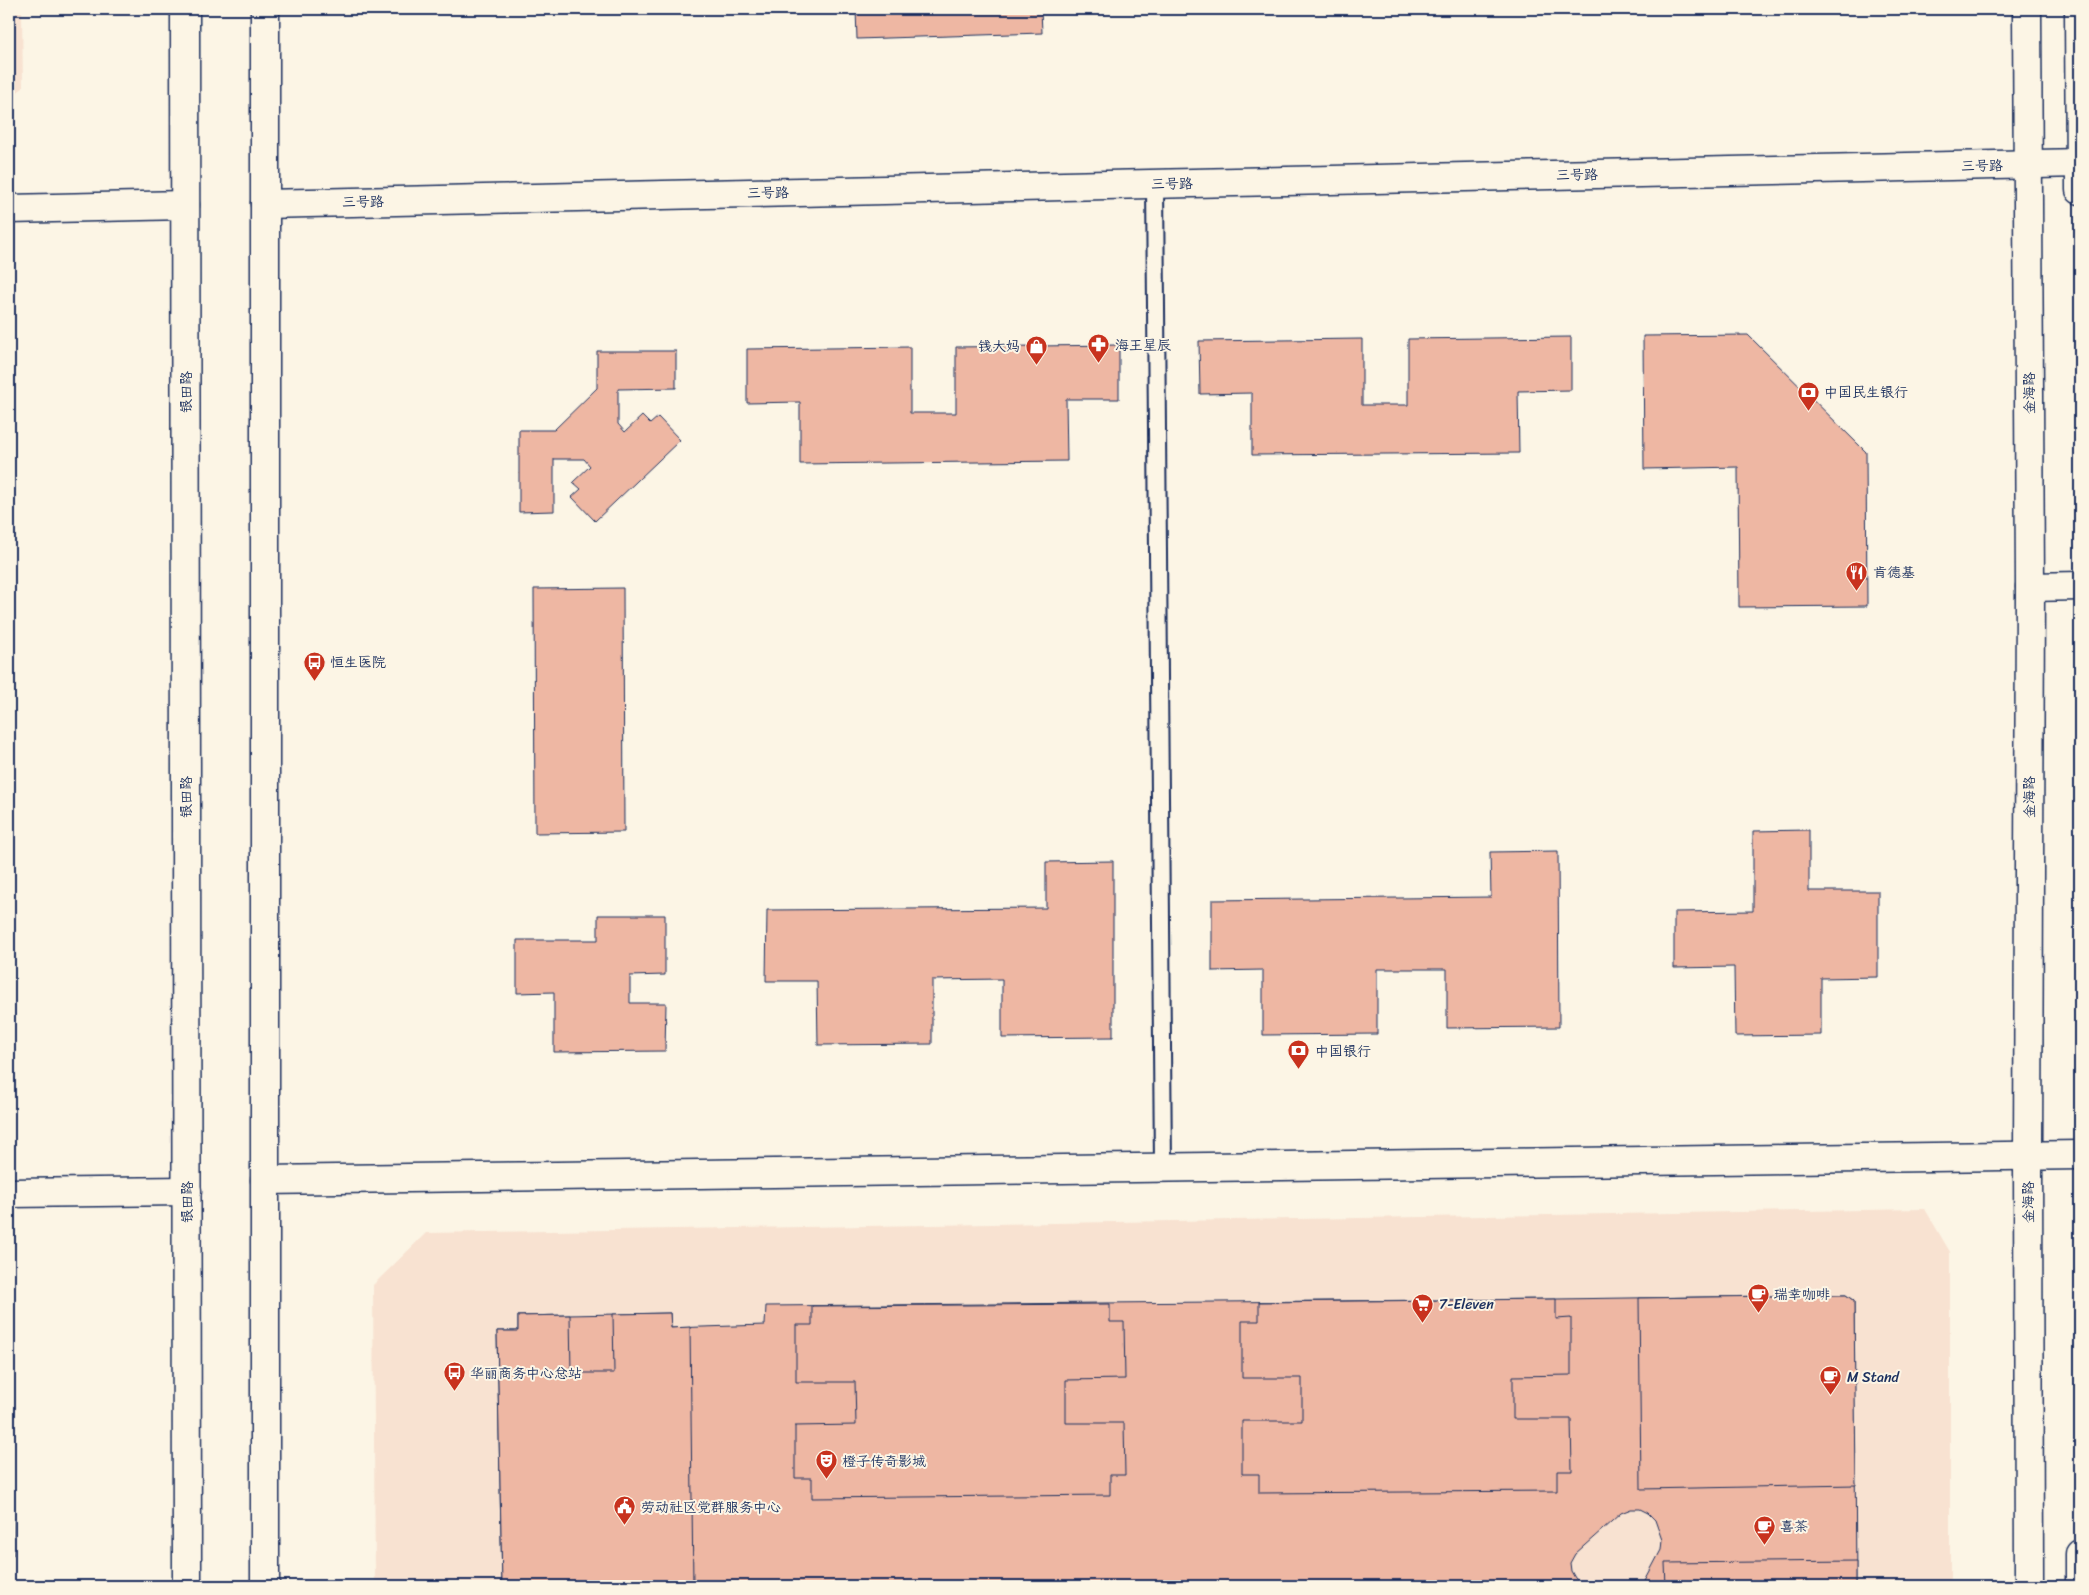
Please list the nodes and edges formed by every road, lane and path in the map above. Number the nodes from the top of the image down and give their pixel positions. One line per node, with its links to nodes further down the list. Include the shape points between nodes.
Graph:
1 (185, 9): 10 (street, 银田路)
2 (265, 9): 9 (street)
3 (2027, 9): 6 (street, 金海路)
4 (2079, 9): 5 (street)
5 (2080, 164): 6 (street, 三号路); 8 (street)
6 (2027, 165): 7 (street, 三号路); 13 (street, 金海路)
7 (1155, 184): 9 (street, 三号路); 16 (lane)
8 (2080, 190)
9 (265, 204): 17 (street)
10 (186, 205): 11 (street); 18 (street, 银田路)
11 (9, 209)
12 (2080, 586): 13 (street)
13 (2030, 587): 15 (street, 金海路)
14 (2080, 1155): 15 (street)
15 (2028, 1156): 16 (street); 23 (street, 金海路)
16 (1163, 1167): 17 (street)
17 (265, 1180): 22 (street)
18 (187, 1191): 19 (street); 21 (street, 银田路)
19 (9, 1193)
20 (2080, 1554): 24 (street)
21 (187, 1586)
22 (266, 1586)
23 (2029, 1586)
24 (2080, 1586)

